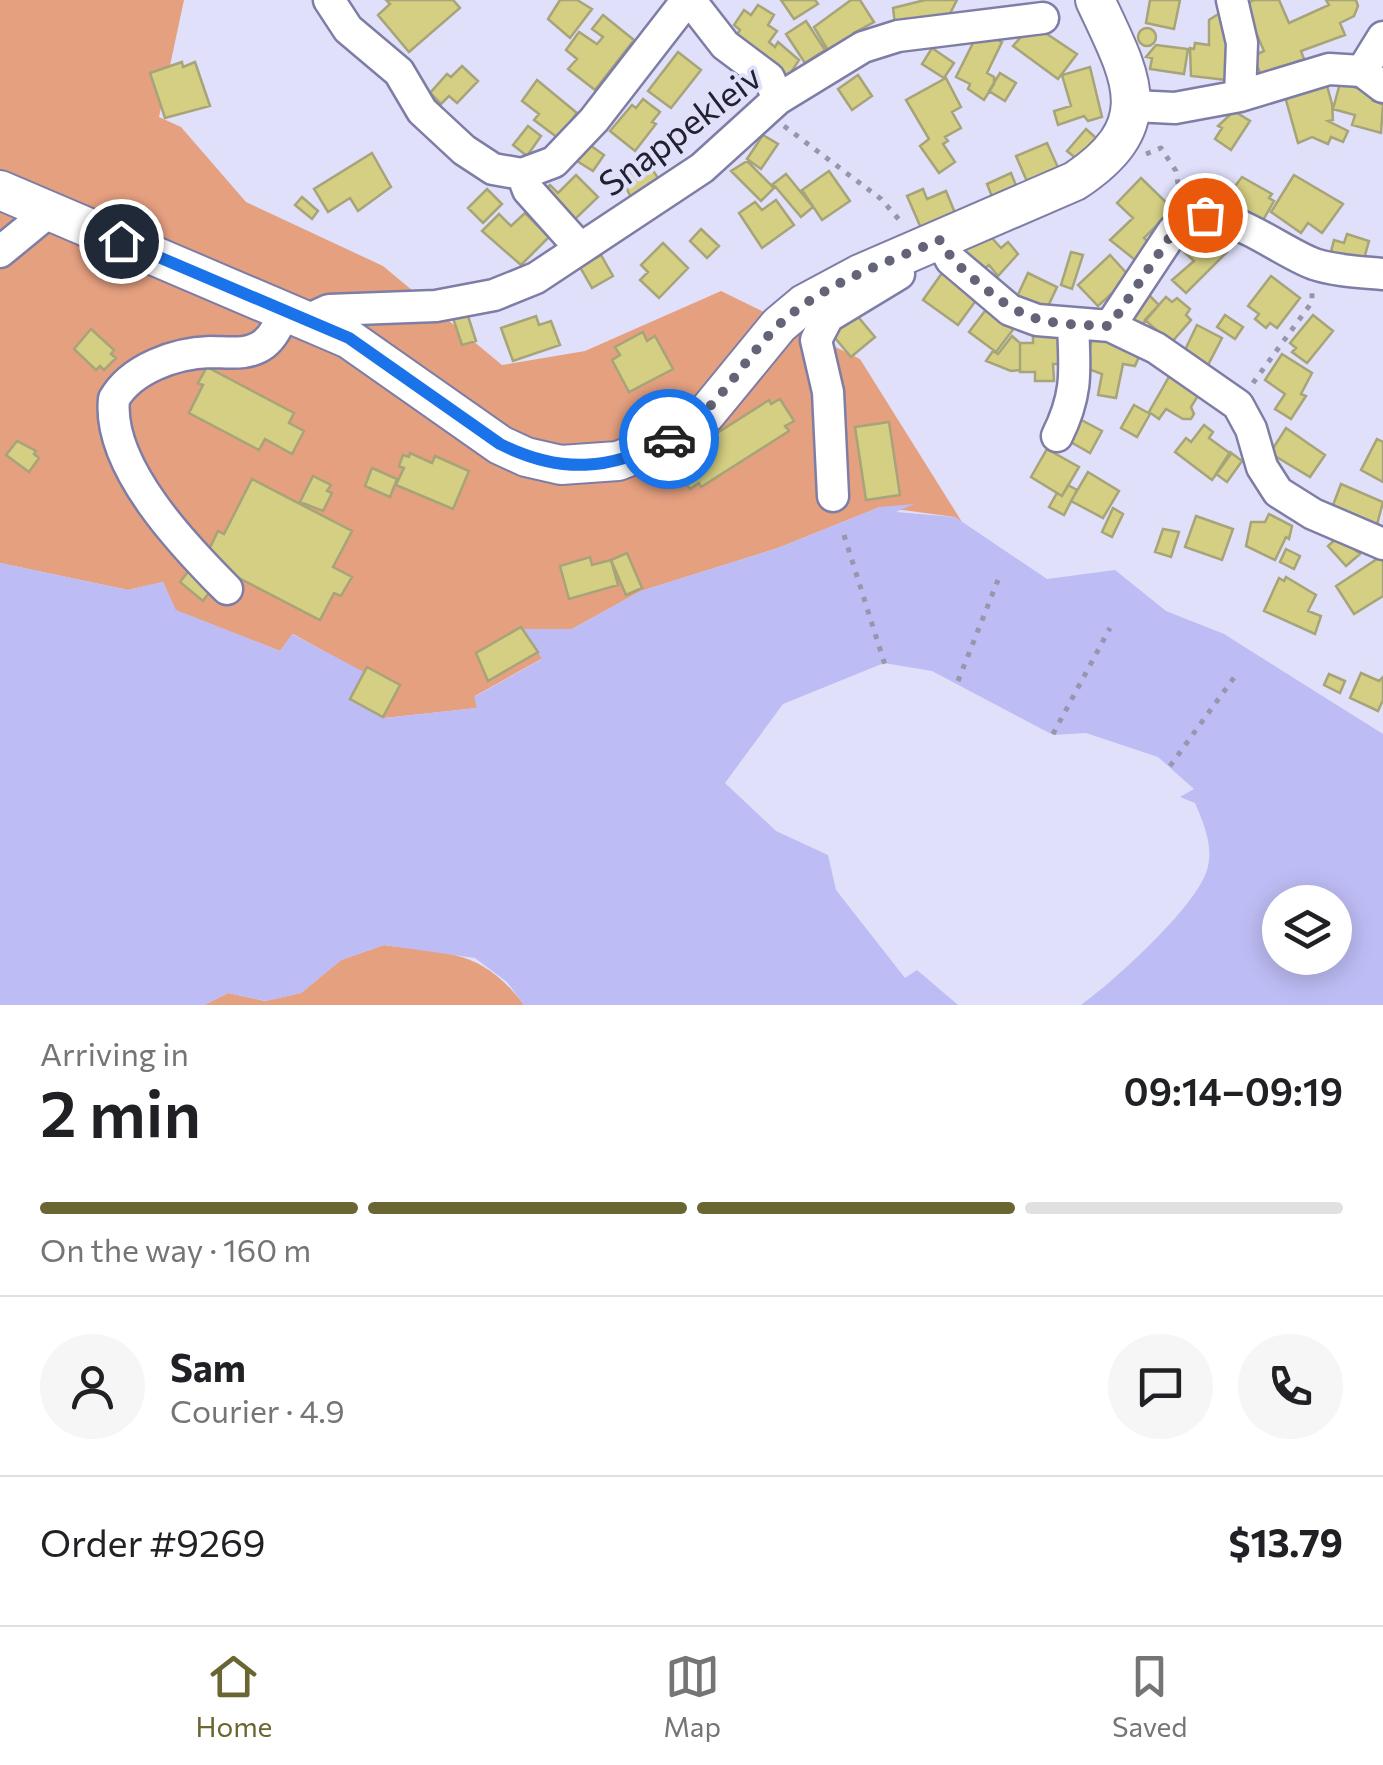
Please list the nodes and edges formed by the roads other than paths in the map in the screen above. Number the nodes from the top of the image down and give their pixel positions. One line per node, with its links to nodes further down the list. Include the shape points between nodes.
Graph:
1 (329, 0): 11 (street, via 348,28 400,72 422,111 464,150 493,169)
2 (689, 0): 9 (street, via 726,46 770,78); 11 (street, via 554,162)
3 (1095, 0): 10 (main road, via 1126,67)
4 (1232, 0): 8 (street, via 1242,43)
5 (1043, 18): 9 (street, Snappekleiv, via 898,36 862,48)
6 (1383, 37): 7 (street)
7 (1373, 79): 8 (street, via 1329,69)
8 (1240, 96): 10 (street, via 1175,108)
9 (773, 104): 15 (street, Snappekleiv, via 702,168)
10 (1133, 106): 14 (main road, via 1121,140 1097,166)
11 (522, 174): 15 (street, via 528,190)
12 (0, 190): 13 (main road)
13 (50, 211): 16 (street); 18 (main road)
14 (937, 245): 18 (main road, via 804,304 706,414 618,461 594,465 544,464 500,444 349,338); 19 (street, via 1010,310); 22 (street, via 828,316 816,340 830,408)
15 (580, 248): 18 (street, Snappekleiv, via 536,278 494,295 436,306)
16 (0, 252)
17 (1383, 274): 20 (street, via 1316,265 1205,215 1185,219)
18 (296, 315): 24 (street, via 256,349 205,352 157,365 127,380 114,399 118,430 145,496)
19 (1073, 325): 20 (street); 21 (street, via 1073,403)
20 (1110, 326): 23 (street, via 1156,348 1238,404 1278,492)
21 (1057, 436)
22 (833, 496)
23 (1383, 544)
24 (227, 589)

